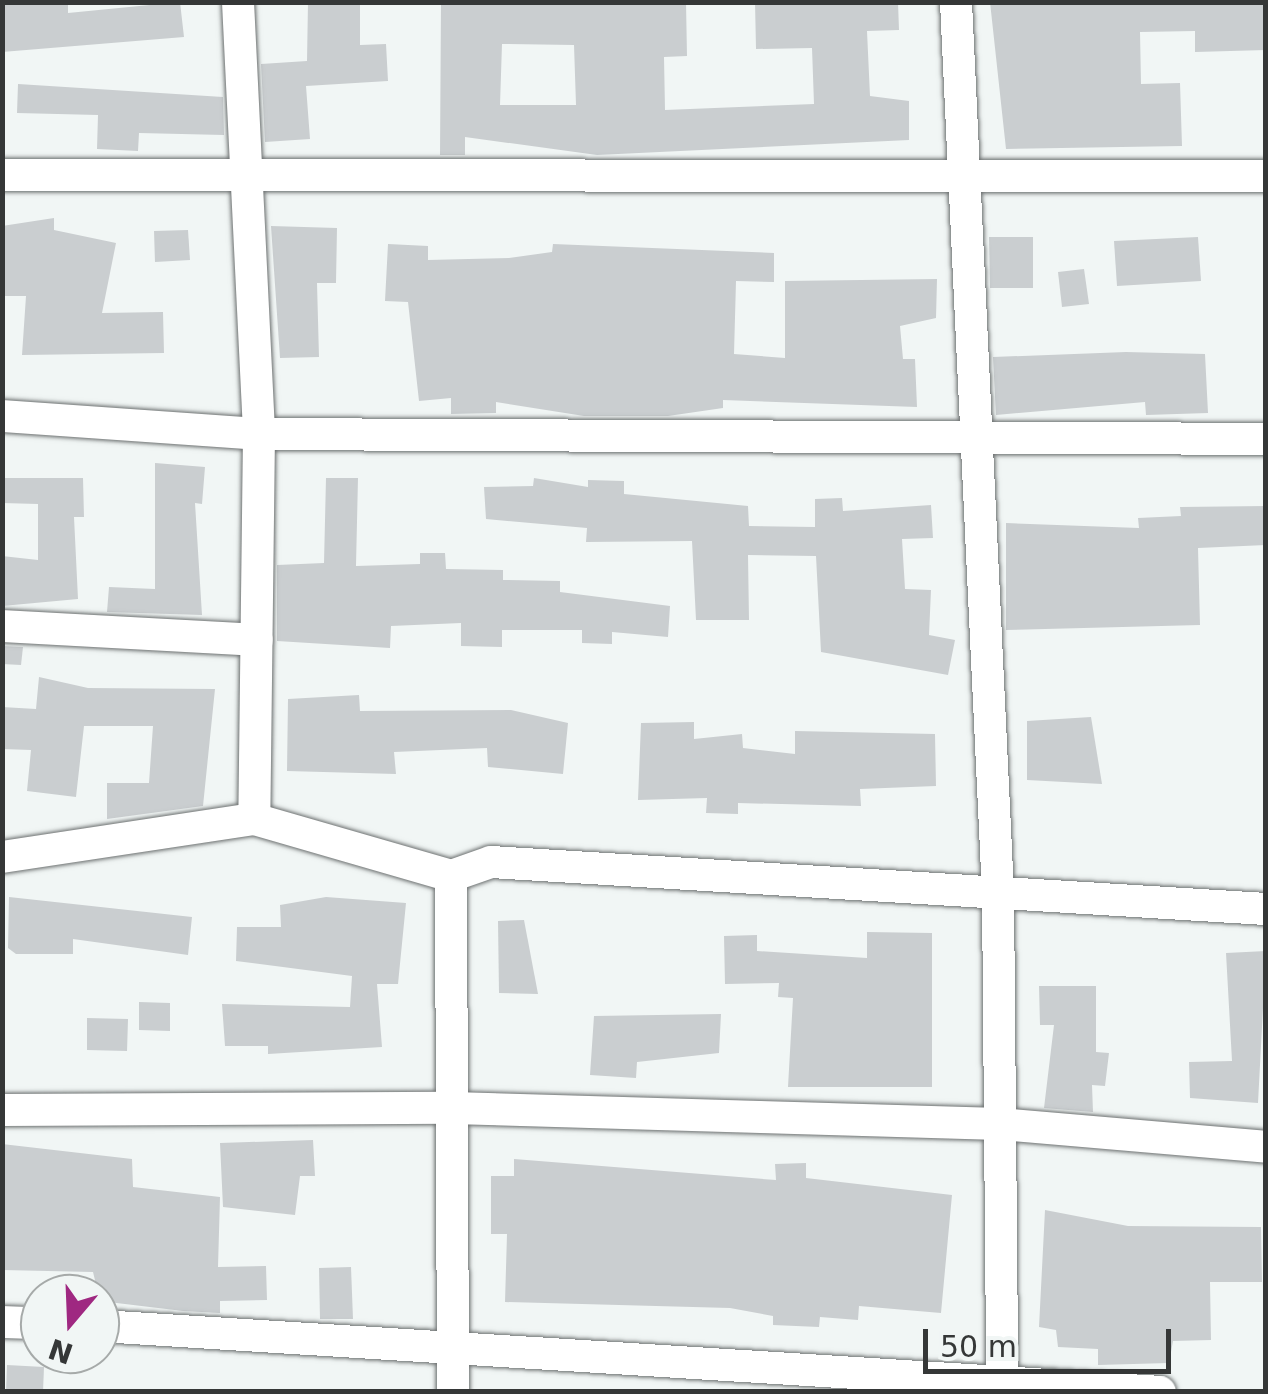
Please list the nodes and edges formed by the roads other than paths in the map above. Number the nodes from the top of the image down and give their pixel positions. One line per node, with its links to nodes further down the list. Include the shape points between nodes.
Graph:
1 (238, 2): 6 (street)
2 (956, 2): 5 (street)
3 (2, 175): 6 (street)
4 (1266, 176): 5 (street)
5 (964, 177): 6 (street); 9 (street)
6 (246, 179): 8 (street)
7 (2, 416): 8 (street)
8 (259, 434): 9 (street); 12 (street)
9 (976, 434): 10 (street); 16 (street)
10 (1266, 439)
11 (2, 626): 12 (street)
12 (256, 640): 13 (street)
13 (254, 819): 14 (street); 15 (street)
14 (2, 857)
15 (450, 876): 16 (street, via 491,862); 18 (street)
16 (998, 893): 17 (street); 20 (street)
17 (1266, 908)
18 (452, 1108): 19 (street); 20 (street); 23 (street)
19 (2, 1110)
20 (1000, 1124): 21 (street); 24 (street)
21 (1266, 1147)
22 (120, 1327): 23 (street)
23 (453, 1341): 24 (street); 25 (street)
24 (1002, 1388): 26 (street)
25 (453, 1392)
26 (1160, 1392)

